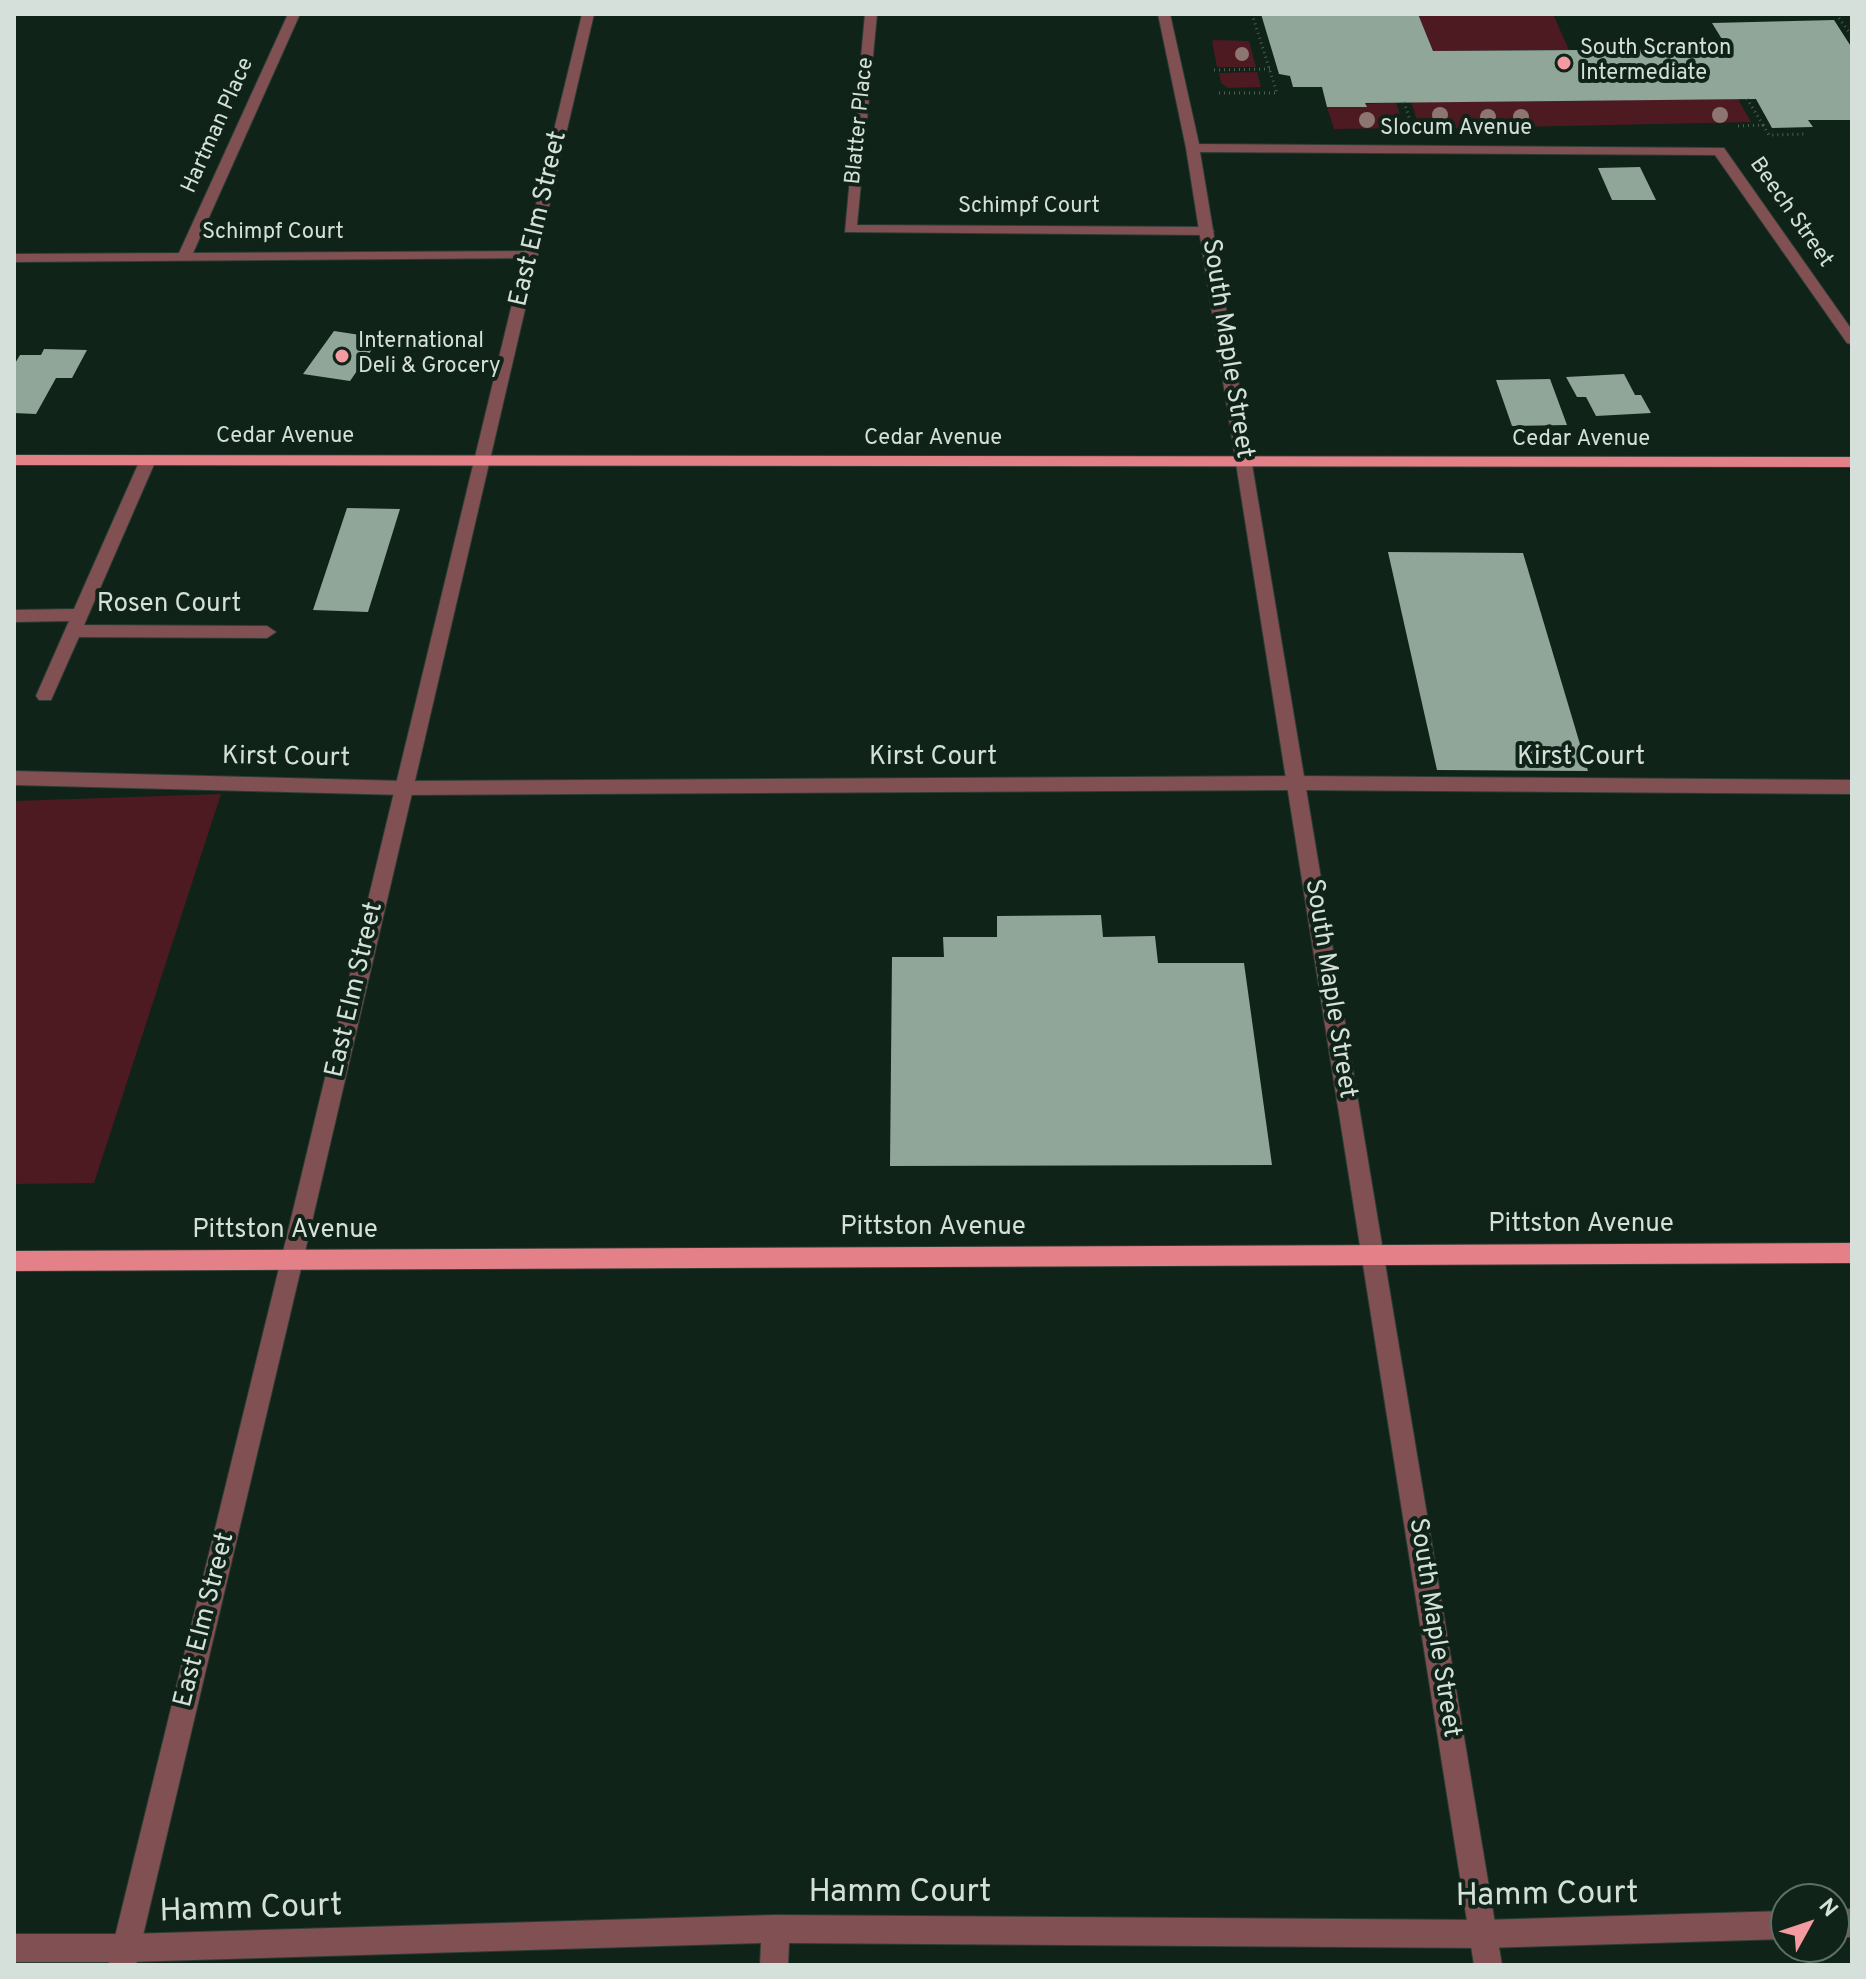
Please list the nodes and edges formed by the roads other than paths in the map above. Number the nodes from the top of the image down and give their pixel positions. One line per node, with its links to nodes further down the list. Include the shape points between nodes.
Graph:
1 (294, 14): 10 (street, Hartman Place)
2 (588, 14): 9 (street, East Elm Street)
3 (871, 14): 7 (street, Blatter Place)
4 (1164, 14): 5 (street, South Maple Street)
5 (1193, 148): 6 (street, Slocum Avenue); 8 (street, South Maple Street)
6 (1719, 151): 12 (street, Beech Street)
7 (850, 229): 8 (street, Schimpf Court)
8 (1207, 231): 17 (street, South Maple Street)
9 (531, 255): 10 (street, Schimpf Court); 15 (street, East Elm Street)
10 (184, 257): 11 (street, Schimpf Court)
11 (14, 258)
12 (1852, 340)
13 (14, 460): 14 (main road, Cedar Avenue)
14 (148, 460): 15 (main road, Cedar Avenue); 19 (street)
15 (482, 461): 17 (main road, Cedar Avenue); 25 (street, East Elm Street)
16 (1852, 462): 17 (main road, Cedar Avenue)
17 (1244, 463): 23 (street, South Maple Street)
18 (14, 616): 19 (street, Rosen Court)
19 (75, 623): 20 (street, Rosen Court); 21 (street)
20 (267, 632)
21 (45, 696)
22 (14, 778): 25 (street, Kirst Court)
23 (1296, 783): 24 (street, Kirst Court); 25 (street, Kirst Court); 27 (street, South Maple Street)
24 (1852, 787)
25 (404, 788): 28 (street, East Elm Street)
26 (1852, 1253): 27 (main road, Pittston Avenue)
27 (1373, 1255): 28 (main road, Pittston Avenue); 32 (street, South Maple Street)
28 (292, 1260): 29 (main road, Pittston Avenue); 34 (street, East Elm Street)
29 (14, 1261)
30 (1770, 1925): 32 (street, Hamm Court)
31 (775, 1929): 32 (street, Hamm Court); 34 (street, Hamm Court); 35 (street)
32 (1483, 1934): 36 (street, South Maple Street)
33 (14, 1948): 34 (street, Hamm Court)
34 (124, 1957)
35 (774, 1965)
36 (1488, 1965)

